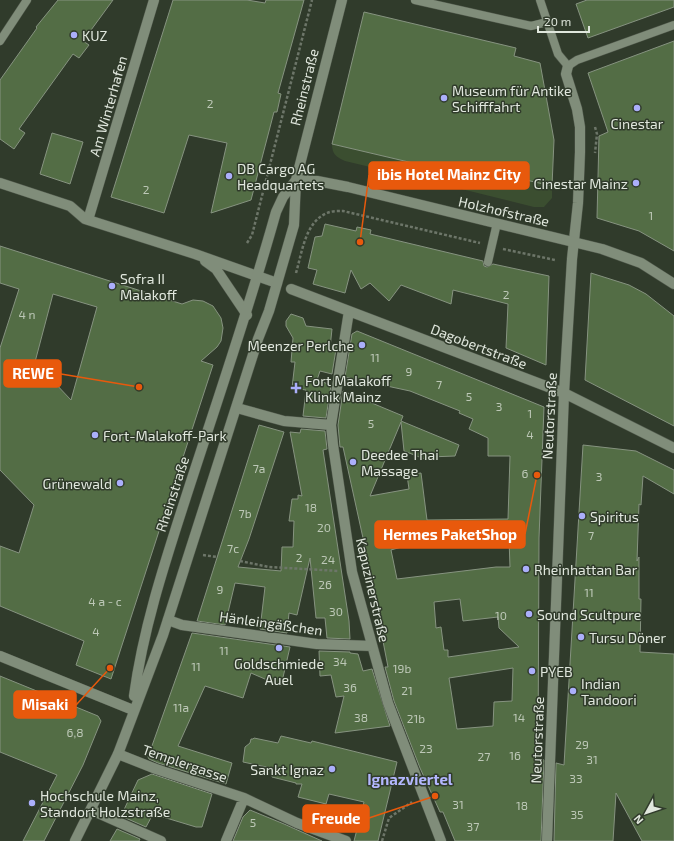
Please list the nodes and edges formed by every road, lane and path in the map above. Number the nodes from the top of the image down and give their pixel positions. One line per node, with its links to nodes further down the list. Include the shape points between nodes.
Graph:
1 (27, 0): 9 (lane)
2 (154, 0): 13 (street, Am Winterhafen)
3 (312, 0): 16 (path, via 252,236)
4 (342, 0): 11 (street, Rheinstraße)
5 (415, 0): 7 (lane, via 531,26)
6 (540, 0): 7 (lane)
7 (547, 22): 10 (lane, via 558,54)
8 (674, 25): 10 (lane, via 577,60)
9 (0, 40)
10 (568, 66): 15 (street, Neutorstraße, via 566,74 580,127)
11 (296, 180): 14 (street, Holzhofstraße, via 348,187); 21 (street, Rheinstraße, via 283,197 276,212); 22 (street, Rheinstraße, via 294,225)
12 (0, 183): 13 (street, via 70,206)
13 (88, 220): 18 (street)
14 (497, 224): 15 (street, Holzhofstraße); 17 (lane)
15 (574, 241): 23 (street, Holzhofstraße, via 641,263); 27 (street, Neutorstraße)
16 (247, 243)
17 (492, 246): 19 (path); 20 (lane); 24 (path, via 343,211 328,212 318,218 308,232)
18 (195, 254): 21 (street); 26 (street, via 216,269)
19 (555, 260)
20 (488, 262)
21 (257, 276): 22 (street); 26 (street, Rheinstraße)
22 (277, 283): 28 (street, Rheinstraße)
23 (674, 284)
24 (291, 289): 25 (street, Dagobertstraße)
25 (349, 311): 27 (street, Dagobertstraße); 29 (street, Kapuzinerstraße)
26 (247, 315): 38 (street, Rheinstraße, via 156,592 143,640)
27 (564, 393): 30 (street, Dagobertstraße); 49 (street, Neutorstraße)
28 (237, 408): 29 (street, via 284,421); 35 (street, Rheinstraße)
29 (332, 425): 34 (street, Kapuzinerstraße)
30 (674, 448)
31 (203, 555): 32 (path)
32 (217, 557)
33 (240, 562): 34 (path, via 269,567)
34 (352, 572): 36 (street, Kapuzinerstraße)
35 (168, 620): 36 (street, Hänleingäßchen, via 197,627 317,644); 38 (street, Rheinstraße)
36 (372, 646): 40 (street, Kapuzinerstraße, via 388,703)
37 (0, 656): 38 (street)
38 (133, 710): 39 (street, Rheinstraße)
39 (118, 754): 41 (street, Templergasse); 42 (street, Rheinstraße)
40 (422, 795): 47 (path, via 389,818); 48 (street, Kapuzinerstraße)
41 (244, 798): 45 (street); 46 (street, Templergasse, via 297,823)
42 (91, 810): 43 (street, Rheinstraße); 44 (street)
43 (75, 841)
44 (161, 841)
45 (226, 841)
46 (346, 841)
47 (382, 841)
48 (441, 841)
49 (547, 841)

